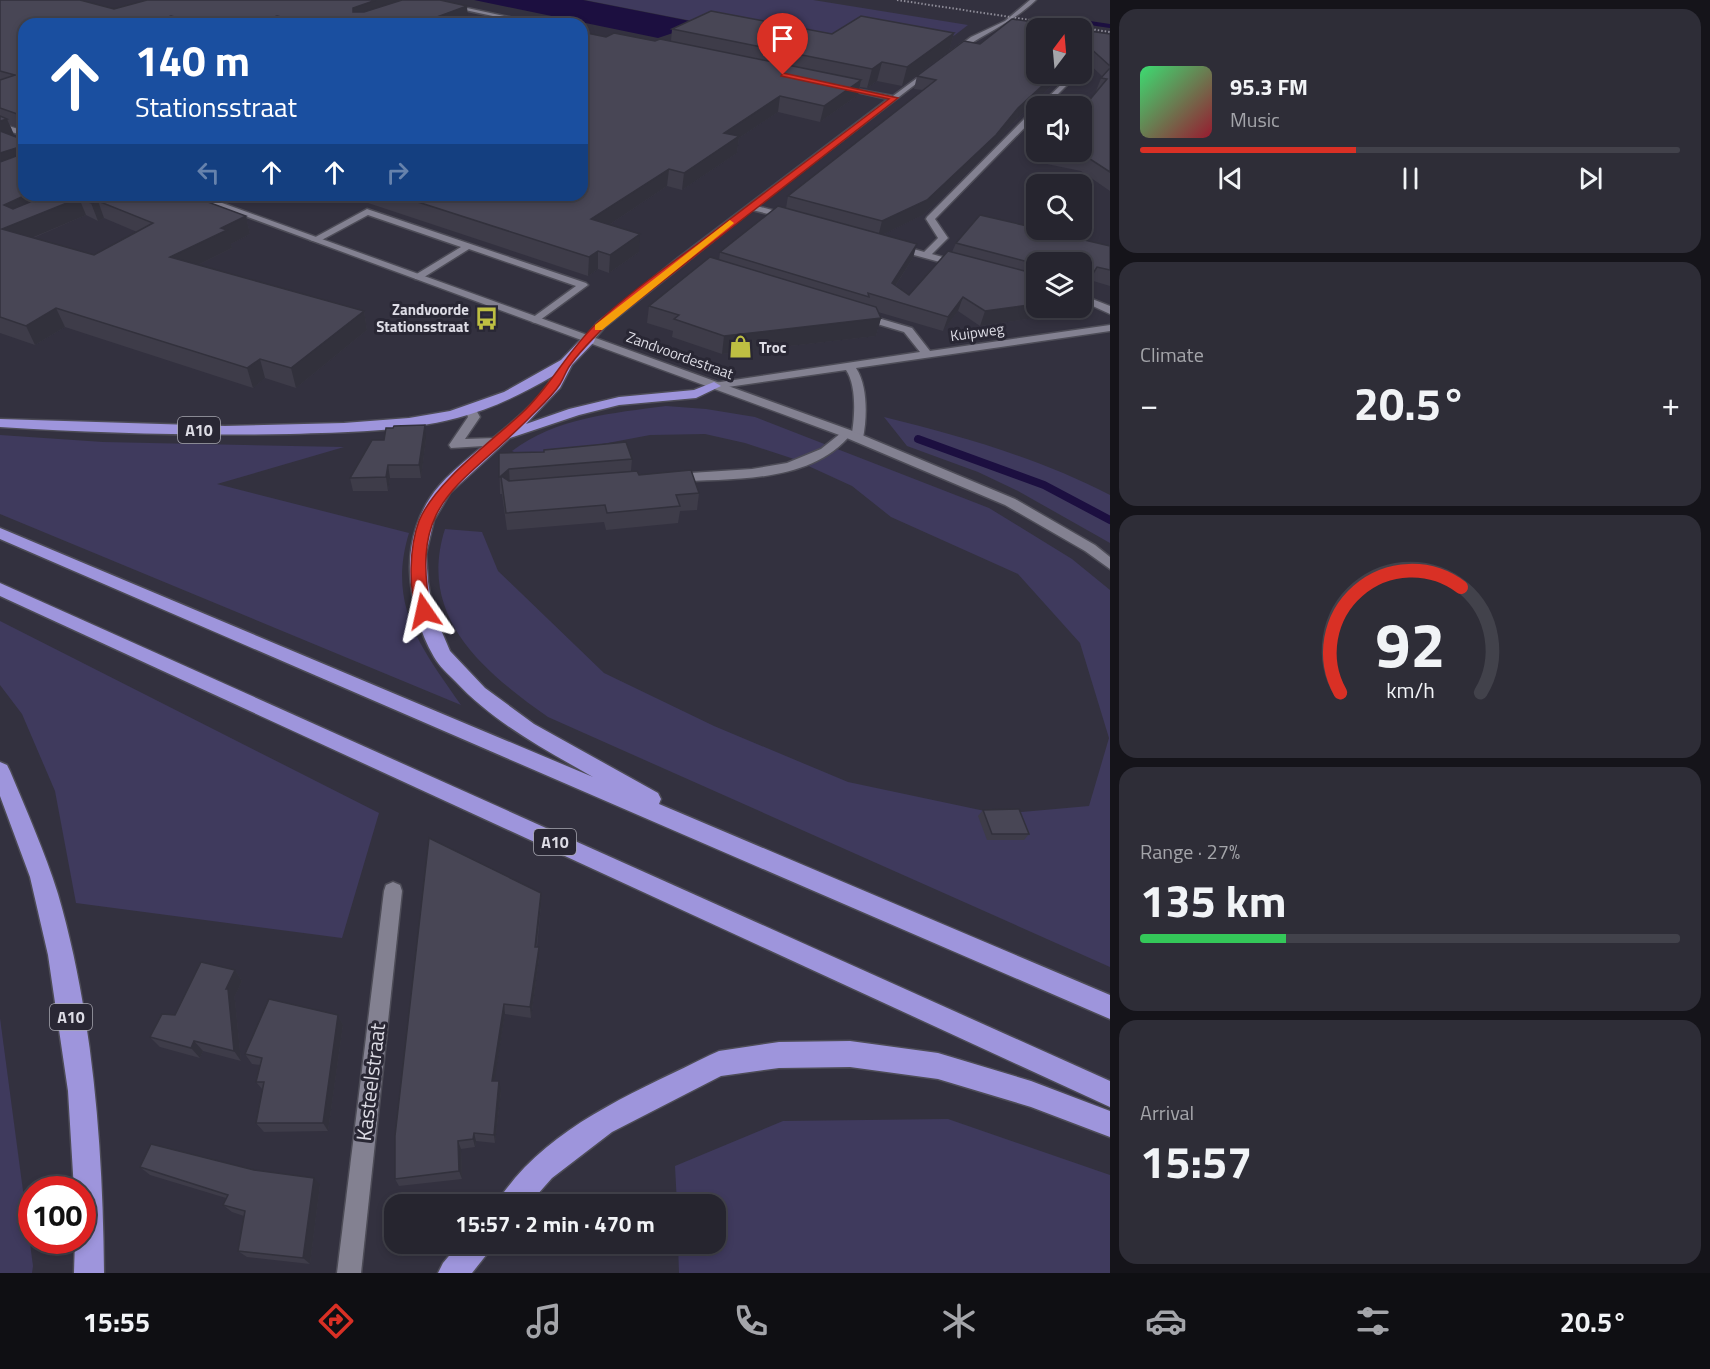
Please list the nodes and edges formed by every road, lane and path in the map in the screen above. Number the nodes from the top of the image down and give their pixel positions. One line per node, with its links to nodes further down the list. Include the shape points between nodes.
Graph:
1 (424, 0): 3 (street); 4 (street)
2 (1034, 0): 5 (street, via 1007,22 973,38)
3 (415, 5)
4 (510, 18)
5 (947, 58)
6 (938, 64): 10 (street)
7 (1065, 84): 9 (street)
8 (837, 86): 10 (street)
9 (1052, 96)
10 (894, 98): 15 (street)
11 (1026, 122): 20 (street, via 930,219 943,238)
12 (0, 125): 13 (street)
13 (18, 132)
14 (208, 201): 17 (street, Zandvoordestraat)
15 (751, 207): 16 (street); 21 (street)
16 (805, 222)
17 (315, 240): 19 (street, via 367,212); 24 (street, Zandvoordestraat)
18 (882, 243): 20 (street)
19 (468, 246): 24 (street); 28 (street, via 583,285)
20 (926, 255): 23 (street)
21 (681, 260): 22 (street); 30 (street)
22 (696, 265)
23 (970, 267)
24 (418, 277): 28 (street, Zandvoordestraat)
25 (1092, 301): 26 (street)
26 (1110, 311)
27 (851, 313): 31 (street, via 908,330)
28 (536, 320): 30 (street, Zandvoordestraat)
29 (1110, 328): 31 (street, Kuipweg)
30 (589, 339): 32 (highway, A10); 34 (street, Zandvoordestraat)
31 (928, 355): 33 (street, Kuipweg)
32 (566, 363): 35 (highway, A10, via 502,399); 38 (highway, A10, via 555,385)
33 (849, 366): 34 (street, Kuipweg); 37 (street, via 857,378 859,427)
34 (714, 386): 37 (street, Zandvoordestraat); 38 (highway, via 696,394 638,399 574,412)
35 (471, 410): 36 (highway, A10, via 399,424 250,431); 38 (street, via 474,417 455,445)
36 (0, 423)
37 (851, 436): 39 (street, via 801,463 770,470); 41 (street, Zandvoordestraat, via 1010,502 1090,548)
38 (499, 439): 44 (highway, A10, via 444,490 426,520 418,554 418,582 424,611 442,655 478,693 527,730)
39 (663, 479)
40 (0, 533): 44 (highway, A10)
41 (1110, 564)
42 (0, 589): 47 (highway, A10)
43 (0, 771): 51 (highway, A10, via 50,910 70,1016 86,1154)
44 (731, 844): 46 (highway, A10)
45 (393, 891): 52 (street, Kasteelstraat)
46 (1110, 1007)
47 (1110, 1094)
48 (1110, 1124): 49 (highway, via 939,1066 850,1054 779,1055 719,1064 603,1123 543,1168)
49 (520, 1194)
50 (469, 1254): 53 (highway)
51 (89, 1273)
52 (349, 1273)
53 (453, 1273)

